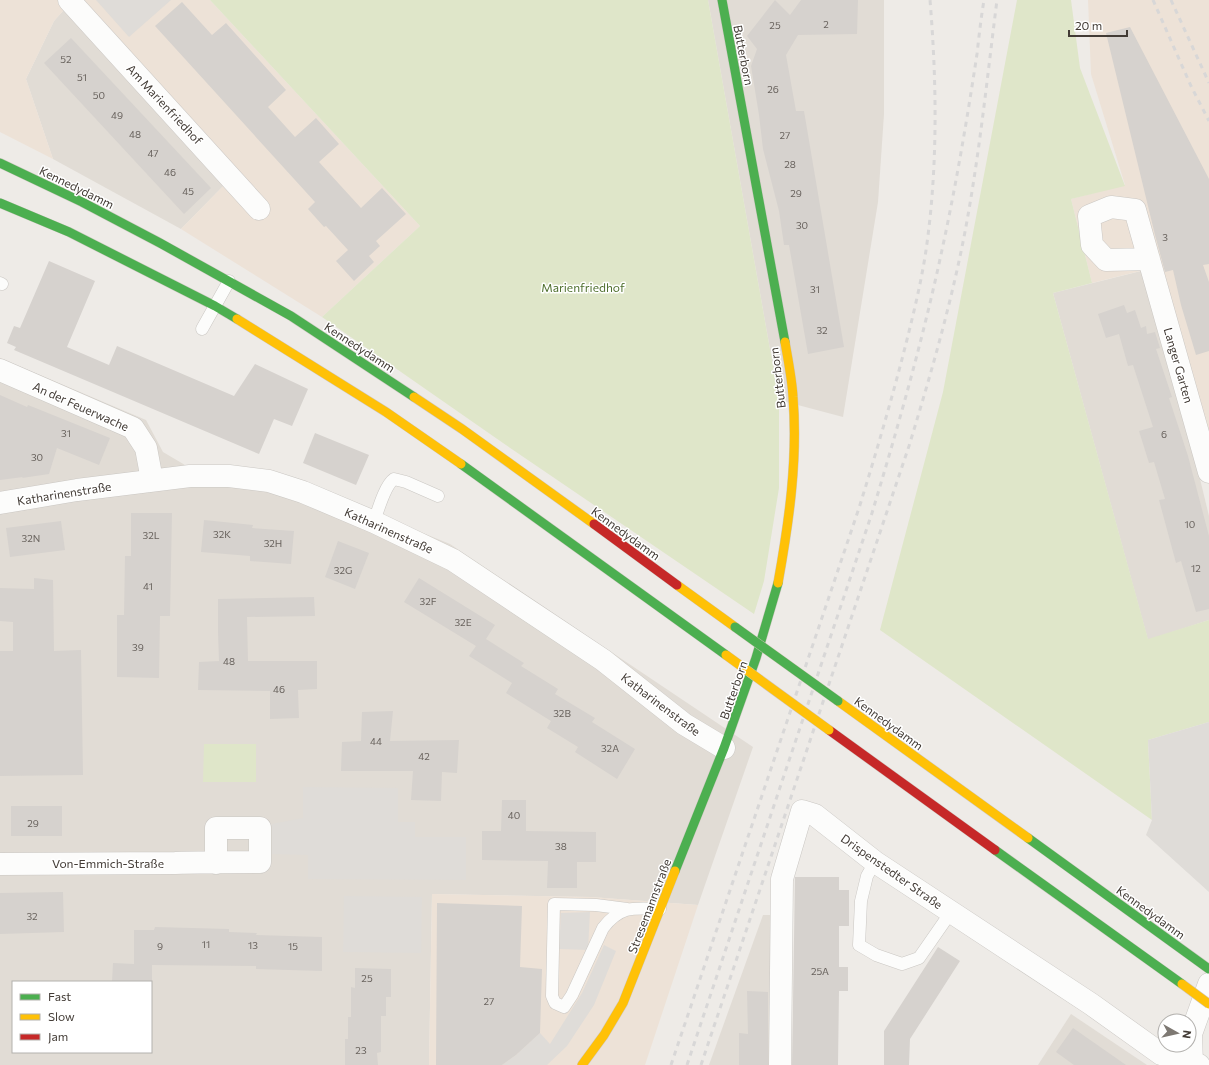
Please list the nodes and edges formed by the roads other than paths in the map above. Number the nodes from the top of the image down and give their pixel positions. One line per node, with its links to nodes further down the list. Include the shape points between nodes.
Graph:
1 (69, 0): 5 (street, Am Marienfriedhof)
2 (722, 0): 16 (main road, Butterborn, via 781,317 793,396 794,425 788,527 777,590)
3 (0, 163): 7 (main road, Kennedydamm, via 82,202)
4 (0, 203): 8 (main road, via 69,232)
5 (259, 209)
6 (1149, 259): 11 (street, Langer Garten)
7 (228, 281): 8 (lane); 23 (main road, Kennedydamm, bridge, via 291,316 462,430)
8 (214, 306): 9 (lane); 25 (main road, bridge, via 386,412 478,476)
9 (202, 329)
10 (0, 370): 12 (street, An der Feuerwache, via 133,428 146,448)
11 (1209, 472)
12 (152, 480): 14 (street, Katharinenstraße); 15 (street, Katharinenstraße, via 190,476 229,476 269,481 303,492)
13 (438, 496): 15 (lane, via 394,479 387,488)
14 (0, 503)
15 (374, 522): 16 (street, Katharinenstraße, via 453,560 603,660 684,724)
16 (724, 748): 21 (main road, Stresemannstraße)
17 (875, 862): 22 (street, Drispenstedter Straße); 22 (lane, via 867,876 861,900 859,945 876,955 902,964 919,958); 27 (street, Drispenstedter Straße, via 815,815 802,811 782,879)
18 (216, 863): 19 (street, Von-Emmich-Straße)
19 (0, 864)
20 (627, 909): 20 (lane, via 609,920 603,928 564,1007 555,1002 552,996 554,904); 21 (lane)
21 (660, 909): 26 (main road, Stresemannstraße, via 613,1023)
22 (951, 912): 28 (street, Drispenstedter Straße, via 1091,1004 1161,1054)
23 (1209, 969)
24 (1209, 984): 28 (street, via 1191,1034)
25 (1209, 1004)
26 (582, 1065)
27 (780, 1065)
28 (1194, 1065)

